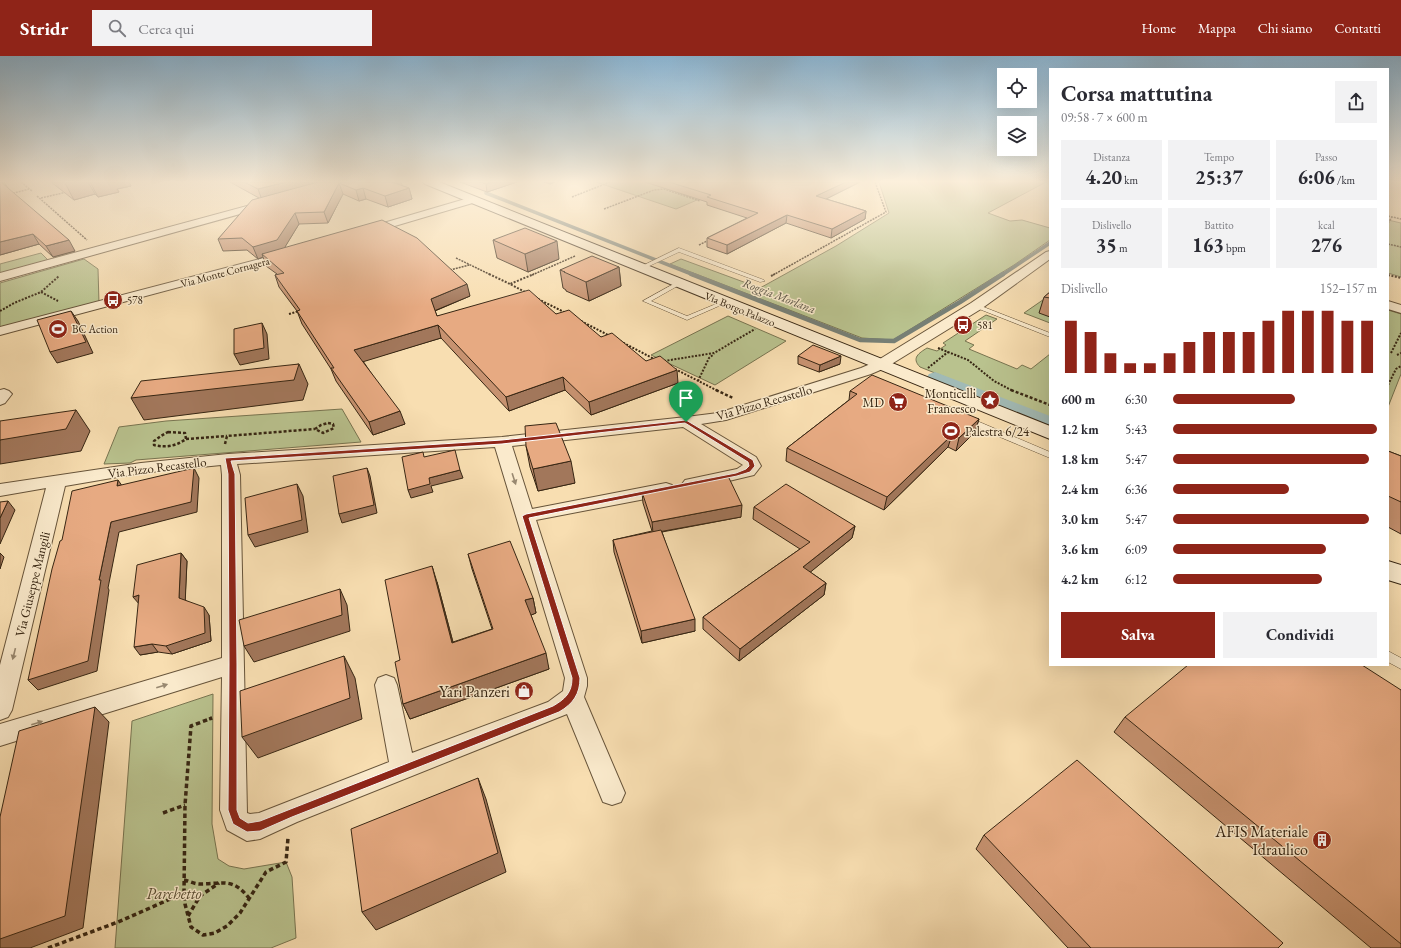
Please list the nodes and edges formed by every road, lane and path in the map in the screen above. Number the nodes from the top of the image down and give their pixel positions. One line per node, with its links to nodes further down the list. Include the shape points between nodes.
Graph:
1 (69, 224): 10 (path)
2 (193, 224): 10 (street)
3 (392, 224): 6 (street)
4 (533, 224): 18 (main road, Via Borgo Palazzo)
5 (865, 224): 23 (path)
6 (357, 234)
7 (710, 240): 12 (path)
8 (1389, 244): 9 (path)
9 (1401, 247)
10 (98, 250): 14 (street)
11 (298, 252): 38 (street, Via Monte Cornagera)
12 (684, 252): 18 (lane, via 679,250); 23 (lane)
13 (1049, 255): 30 (street, Via Pizzo Recastello)
14 (76, 256): 21 (street); 33 (path, via 81,261 40,292)
15 (576, 256): 24 (path)
16 (456, 258): 17 (path)
17 (469, 265): 19 (path); 24 (path)
18 (644, 267): 25 (main road, Via Borgo Palazzo)
19 (446, 271)
20 (1389, 275): 22 (path)
21 (0, 277)
22 (1401, 278)
23 (762, 281)
24 (510, 284): 26 (path)
25 (679, 284): 28 (main road, Via Borgo Palazzo); 28 (lane, via 646,301 687,318)
26 (531, 295)
27 (538, 298): 35 (path)
28 (725, 302): 37 (main road, Via Borgo Palazzo)
29 (1389, 305): 31 (street)
30 (976, 306): 40 (lane); 52 (street, Via Pizzo Recastello)
31 (1401, 309)
32 (304, 310): 34 (path)
33 (0, 312)
34 (289, 314)
35 (572, 316)
36 (578, 320): 41 (path)
37 (769, 320): 44 (path); 52 (main road, Via Borgo Palazzo)
38 (0, 331)
39 (1401, 333): 45 (path)
40 (1049, 335)
41 (612, 337)
42 (619, 341): 48 (path)
43 (936, 347): 56 (path, via 968,360 994,381 1015,392)
44 (714, 353): 48 (path); 53 (path)
45 (1391, 353)
46 (1401, 353): 47 (path)
47 (1397, 355)
48 (660, 362): 49 (path)
49 (667, 365)
50 (1401, 366): 54 (path, via 1396,369)
51 (673, 368): 53 (path)
52 (871, 372): 58 (street, Via Pizzo Recastello, via 720,416); 60 (main road, Via Borgo Palazzo)
53 (698, 381): 55 (path)
54 (1389, 383)
55 (738, 400)
56 (1049, 406)
57 (957, 416): 64 (lane)
58 (686, 422): 63 (street, Via Pizzo Recastello); 68 (street, via 750,461 752,466 748,470 722,478)
59 (315, 429): 59 (path, via 323,433 334,428 333,424 329,423 321,424); 61 (path)
60 (1049, 433)
61 (227, 436): 62 (path); 65 (path, via 223,453)
62 (186, 438): 62 (path, via 172,446 154,445 158,436 168,432 185,433)
63 (502, 442): 65 (street, Via Pizzo Recastello); 68 (street, one-way to 68)
64 (1049, 455)
65 (228, 459): 66 (street, Via Pizzo Recastello, via 140,468); 72 (street, via 232,474)
66 (57, 481): 67 (street, Via Pizzo Recastello); 76 (street, Via Giuseppe Mangili, one-way to 76)
67 (0, 490)
68 (526, 516): 75 (street, via 576,678)
69 (1389, 570): 70 (main road)
70 (1401, 575)
71 (1389, 657): 73 (lane)
72 (233, 664): 78 (street, one-way to 72); 83 (street, via 232,810 236,821 247,828 260,826)
73 (1401, 664)
74 (386, 685): 79 (street)
75 (572, 697): 79 (street, via 556,709); 80 (street)
76 (0, 710)
77 (191, 726): 81 (path)
78 (0, 735)
79 (403, 768): 83 (street)
80 (612, 793)
81 (185, 805): 82 (path); 84 (path)
82 (163, 813)
83 (289, 813): 87 (path, via 286,862 266,872)
84 (184, 880): 85 (path, via 198,884); 86 (path)
85 (221, 882): 87 (path, via 235,883); 88 (path, via 203,892 194,902)
86 (184, 893): 88 (path); 89 (path, via 118,922)
87 (249, 898): 88 (path, via 240,913 227,926 215,933 203,935 192,927)
88 (188, 916)
89 (48, 948)

